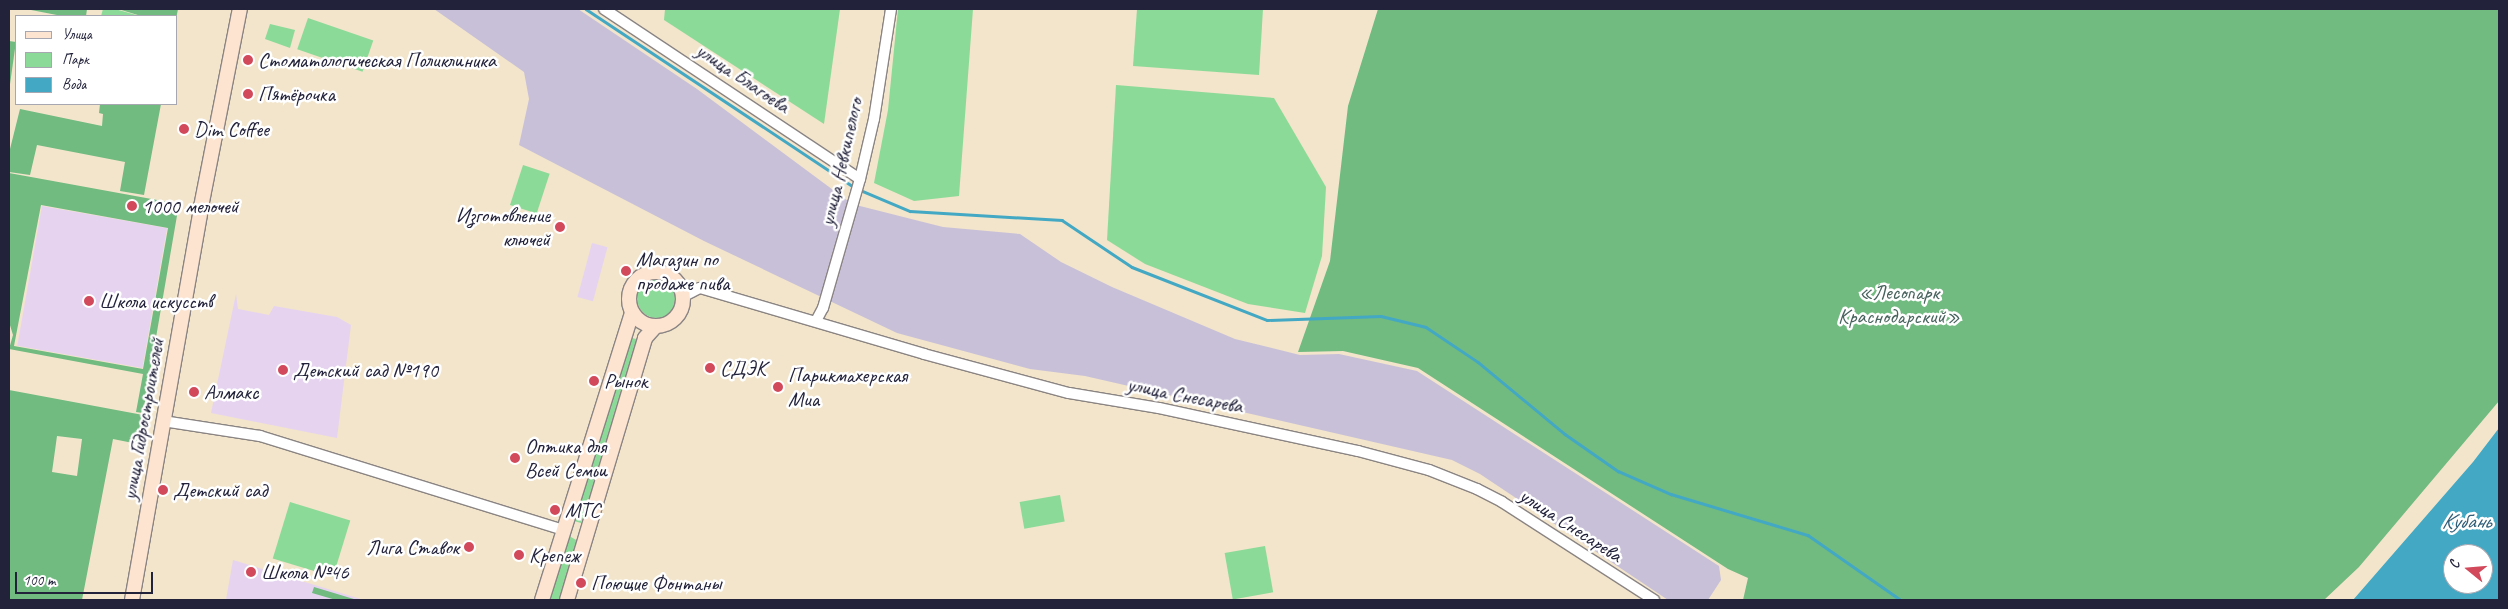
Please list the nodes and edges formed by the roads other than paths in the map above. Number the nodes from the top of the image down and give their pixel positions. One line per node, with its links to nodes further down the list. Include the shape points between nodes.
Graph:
1 (240, 9): 9 (street, улица Гидростроителей)
2 (604, 9): 4 (street, улица Благоева)
3 (891, 9): 4 (street, улица Невкипелого, via 874,119)
4 (859, 182): 7 (street, улица Невкипелого, via 823,308)
5 (684, 296): 6 (street, via 680,284 671,276 660,272 648,273 631,289); 7 (street, улица Снесарева, via 700,288); 8 (street, via 679,316 668,324)
6 (632, 313): 8 (street, via 642,323); 11 (street)
7 (816, 321): 16 (street, улица Снесарева, via 1069,393 1204,417 1429,470 1477,488 1502,502)
8 (655, 327): 10 (street, via 645,338)
9 (163, 421): 11 (street, via 260,436); 13 (street, улица Гидростроителей)
10 (590, 526): 11 (street); 12 (street)
11 (564, 529): 12 (street); 14 (street)
12 (585, 542): 15 (street)
13 (132, 600)
14 (542, 600)
15 (567, 600)
16 (1654, 600)

